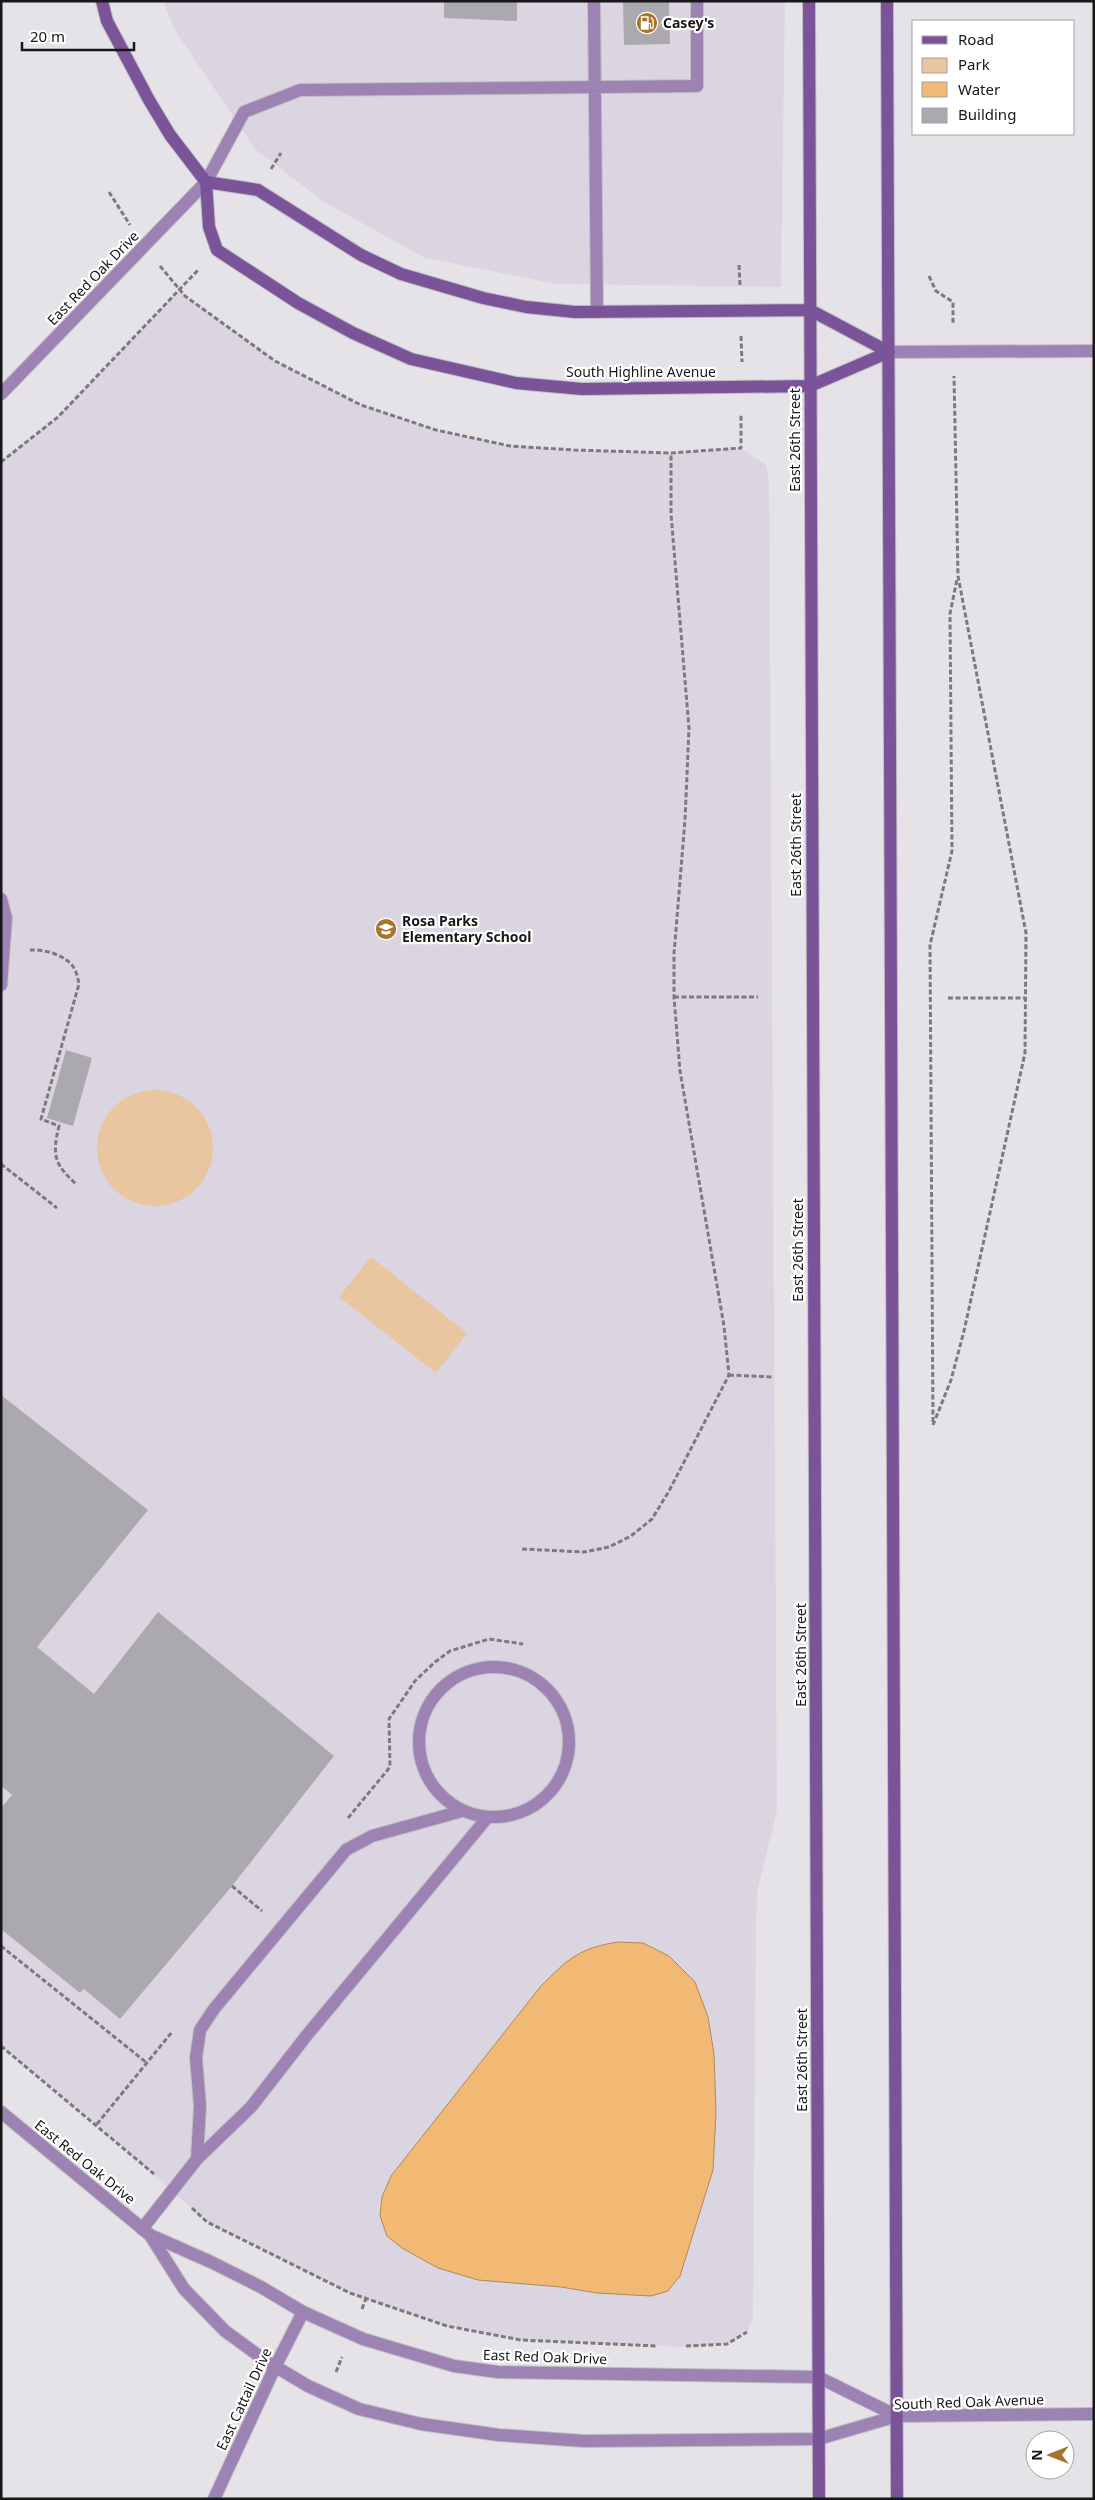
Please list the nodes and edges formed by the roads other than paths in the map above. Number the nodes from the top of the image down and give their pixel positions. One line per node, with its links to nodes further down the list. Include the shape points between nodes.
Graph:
1 (102, 1): 7 (main road, via 107,21 149,100 170,135)
2 (594, 1): 6 (street)
3 (697, 1): 6 (street, East Red Oak Drive, via 697,86)
4 (809, 1): 8 (main road, East 26th Street)
5 (887, 1): 11 (main road)
6 (594, 87): 7 (street, East Red Oak Drive, via 300,90 244,112); 9 (street)
7 (206, 182): 9 (main road, South Highline Avenue, via 258,190 361,254 401,274 526,307); 12 (main road, South Highline Avenue, via 209,227 218,250 298,303 411,359 516,383 582,389); 13 (street, East Red Oak Drive)
8 (810, 310): 9 (main road, South Highline Avenue); 11 (main road, South Highline Avenue); 12 (main road, East 26th Street)
9 (597, 312)
10 (1094, 351): 11 (street, South Highline Avenue)
11 (889, 352): 12 (main road, South Highline Avenue); 25 (main road)
12 (810, 386): 23 (main road, East 26th Street)
13 (1, 394)
14 (1, 899): 15 (street, via 6,918)
15 (1, 986)
16 (462, 1811): 17 (street); 17 (street, via 442,1797 427,1777 420,1753 420,1728 429,1705 445,1686 465,1673 490,1667 514,1669 537,1680 554,1697 566,1719 569,1744 565,1768 553,1790 534,1807 511,1816); 19 (street, via 372,1836 346,1850 214,2009 200,2030 196,2058 200,2106)
17 (487, 1818): 19 (street, via 251,2107)
18 (1, 2112): 20 (street, East Red Oak Drive)
19 (197, 2159): 20 (street)
20 (146, 2232): 21 (street, East Red Oak Drive, via 261,2287); 22 (street, East Red Oak Drive, via 184,2289 225,2331)
21 (304, 2312): 22 (street, East Cattail Drive); 23 (street, East Red Oak Drive, via 363,2339 413,2355 454,2366 498,2372)
22 (275, 2367): 26 (street, East Red Oak Drive, via 359,2409 421,2424 499,2435 584,2441); 27 (street, East Cattail Drive)
23 (818, 2377): 25 (street, East Red Oak Drive); 26 (main road, East 26th Street)
24 (1094, 2414): 25 (street, South Red Oak Avenue)
25 (897, 2416): 26 (street, South Red Oak Avenue); 29 (main road)
26 (818, 2439): 28 (main road, East 26th Street)
27 (214, 2499)
28 (819, 2499)
29 (897, 2499)

